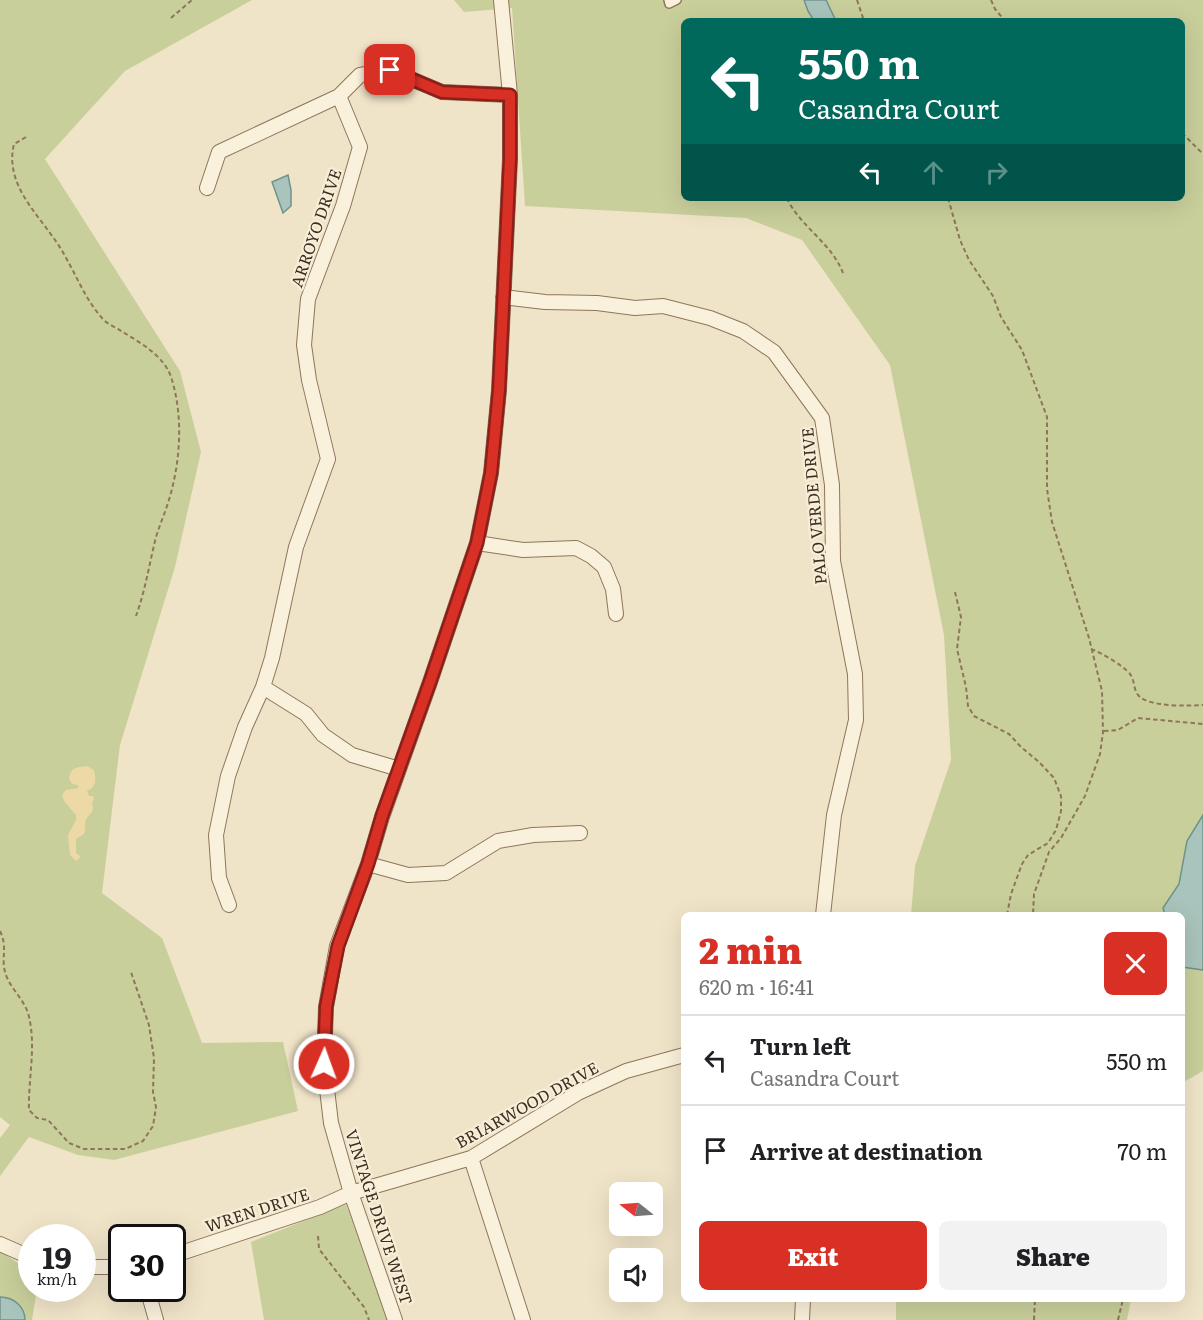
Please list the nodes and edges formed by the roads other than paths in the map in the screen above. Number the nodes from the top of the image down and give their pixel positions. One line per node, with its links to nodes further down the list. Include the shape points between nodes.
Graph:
1 (501, 0): 4 (street, VINTAGE DRIVE WEST)
2 (668, 0): 3 (lane, via 669,4)
3 (677, 0)
4 (510, 95): 5 (street, via 442,92 390,70 360,75); 7 (street, VINTAGE DRIVE WEST)
5 (339, 96): 6 (street, via 219,152); 10 (street, ARROYO DRIVE, via 360,147 343,206 308,299 304,345 328,459 296,547)
6 (207, 188)
7 (503, 297): 8 (street, VINTAGE DRIVE WEST, via 491,473); 15 (street, PALO VERDE DRIVE, via 635,308 663,306 710,318 743,331 774,352 822,418 832,485 833,561 855,674 856,720 834,815)
8 (477, 543): 9 (street, via 524,550 576,548 604,567 613,590); 11 (street, VINTAGE DRIVE WEST)
9 (616, 614)
10 (263, 687): 11 (street, via 306,714 323,735 352,754); 14 (street, ARROYO DRIVE, via 244,727 228,776 216,835 219,878)
11 (399, 769): 13 (street, VINTAGE DRIVE WEST)
12 (580, 833): 13 (street, via 498,841 446,873 408,875)
13 (368, 864): 18 (street, VINTAGE DRIVE WEST, via 338,946 326,1007 324,1064 331,1123)
14 (229, 905)
15 (823, 912)
16 (681, 1056): 17 (street, BRIARWOOD DRIVE, via 626,1071 578,1093)
17 (471, 1158): 18 (street, BRIARWOOD DRIVE); 26 (street)
18 (351, 1193): 20 (street, WREN DRIVE); 25 (street, VINTAGE DRIVE WEST)
19 (0, 1244): 21 (street)
20 (186, 1251)
21 (18, 1252)
22 (151, 1302): 24 (street)
23 (803, 1302): 27 (street)
24 (156, 1320)
25 (395, 1320)
26 (523, 1320)
27 (802, 1320)

